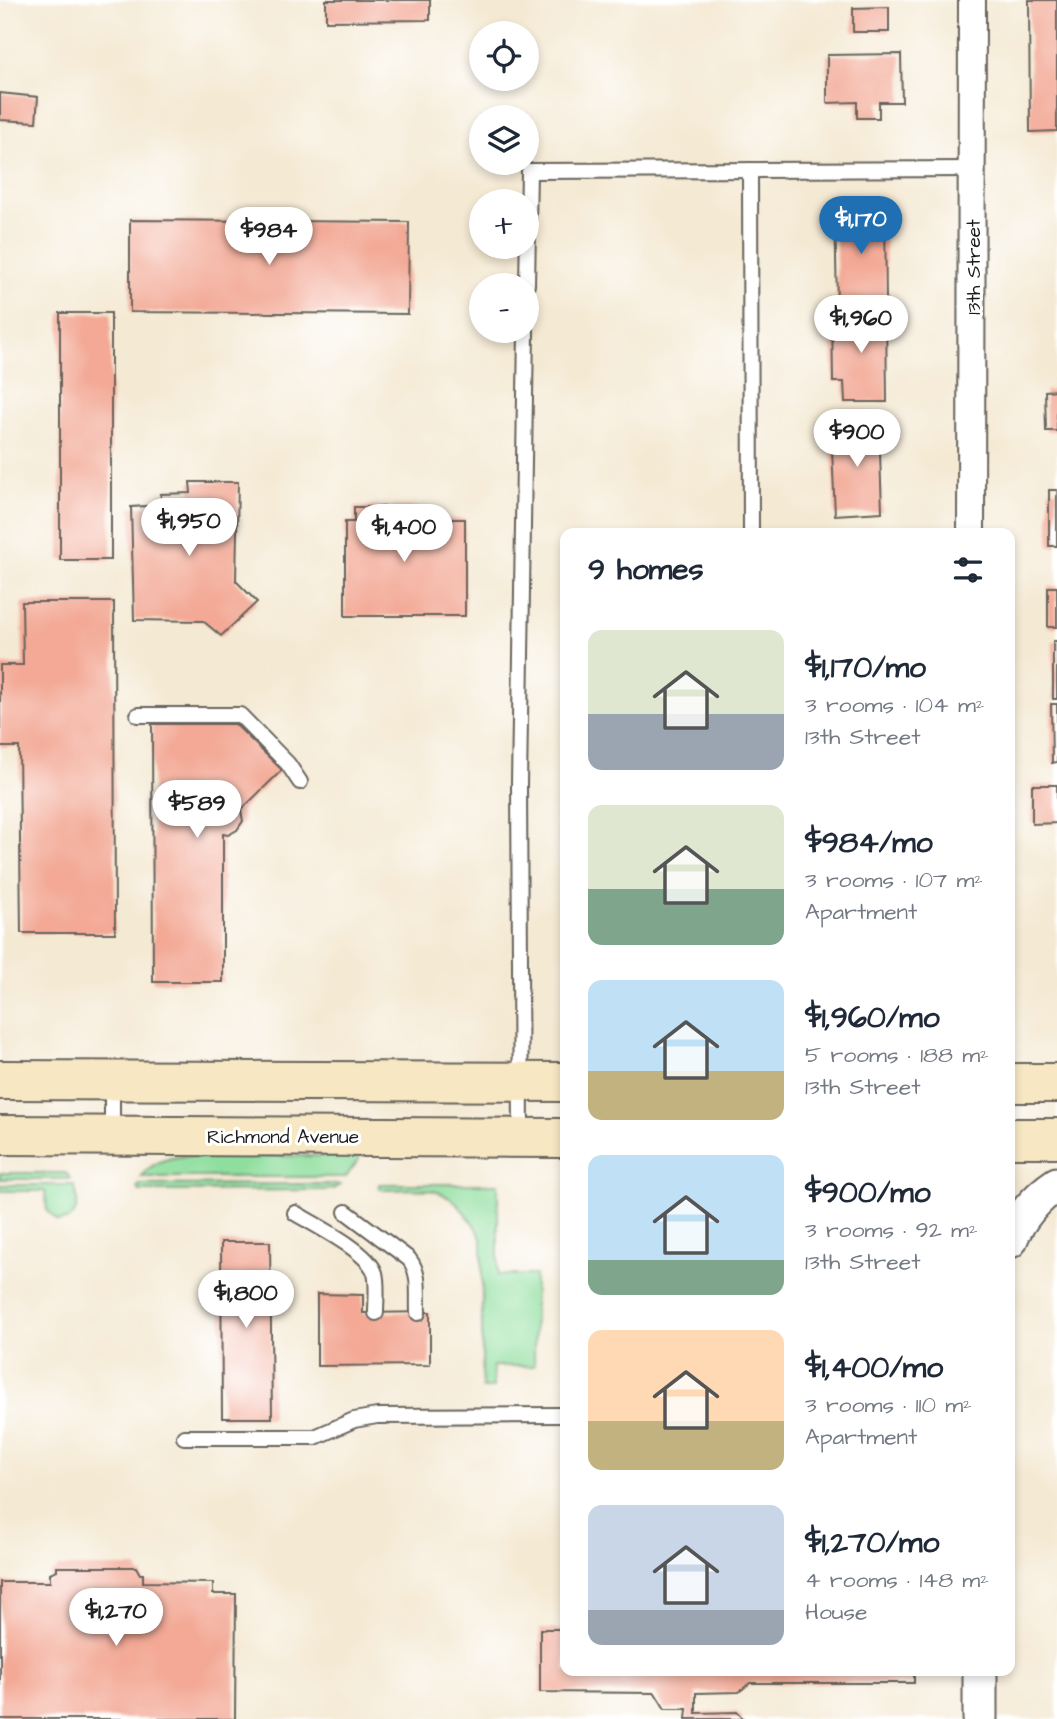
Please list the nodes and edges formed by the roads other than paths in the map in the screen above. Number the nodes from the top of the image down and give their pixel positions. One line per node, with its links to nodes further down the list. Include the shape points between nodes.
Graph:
1 (972, 0): 2 (street, 13th Street)
2 (973, 169): 3 (lane); 7 (street, 13th Street)
3 (750, 170): 4 (lane, via 528,171); 6 (lane)
4 (527, 273)
5 (526, 343): 12 (lane, via 519,785)
6 (751, 528)
7 (971, 528)
8 (138, 715): 9 (lane, via 240,715)
9 (300, 782)
10 (0, 1080): 11 (main road)
11 (112, 1081): 12 (main road); 17 (lane)
12 (521, 1082): 13 (main road); 18 (lane)
13 (560, 1082)
14 (1015, 1083): 15 (main road)
15 (1057, 1083)
16 (0, 1135): 17 (main road, Richmond Avenue)
17 (112, 1135): 18 (main road, Richmond Avenue)
18 (521, 1138): 19 (main road, Richmond Avenue)
19 (560, 1138)
20 (1015, 1138): 21 (main road)
21 (1057, 1138)
22 (1057, 1184): 25 (street, via 1041,1195)
23 (346, 1212): 27 (lane, via 415,1267)
24 (295, 1213): 26 (lane, via 368,1262 376,1276)
25 (1015, 1230)
26 (376, 1313)
27 (418, 1313)
28 (560, 1415): 29 (lane, via 377,1416 354,1420 315,1437)
29 (184, 1437)
30 (980, 1676): 31 (street)
31 (980, 1719)

